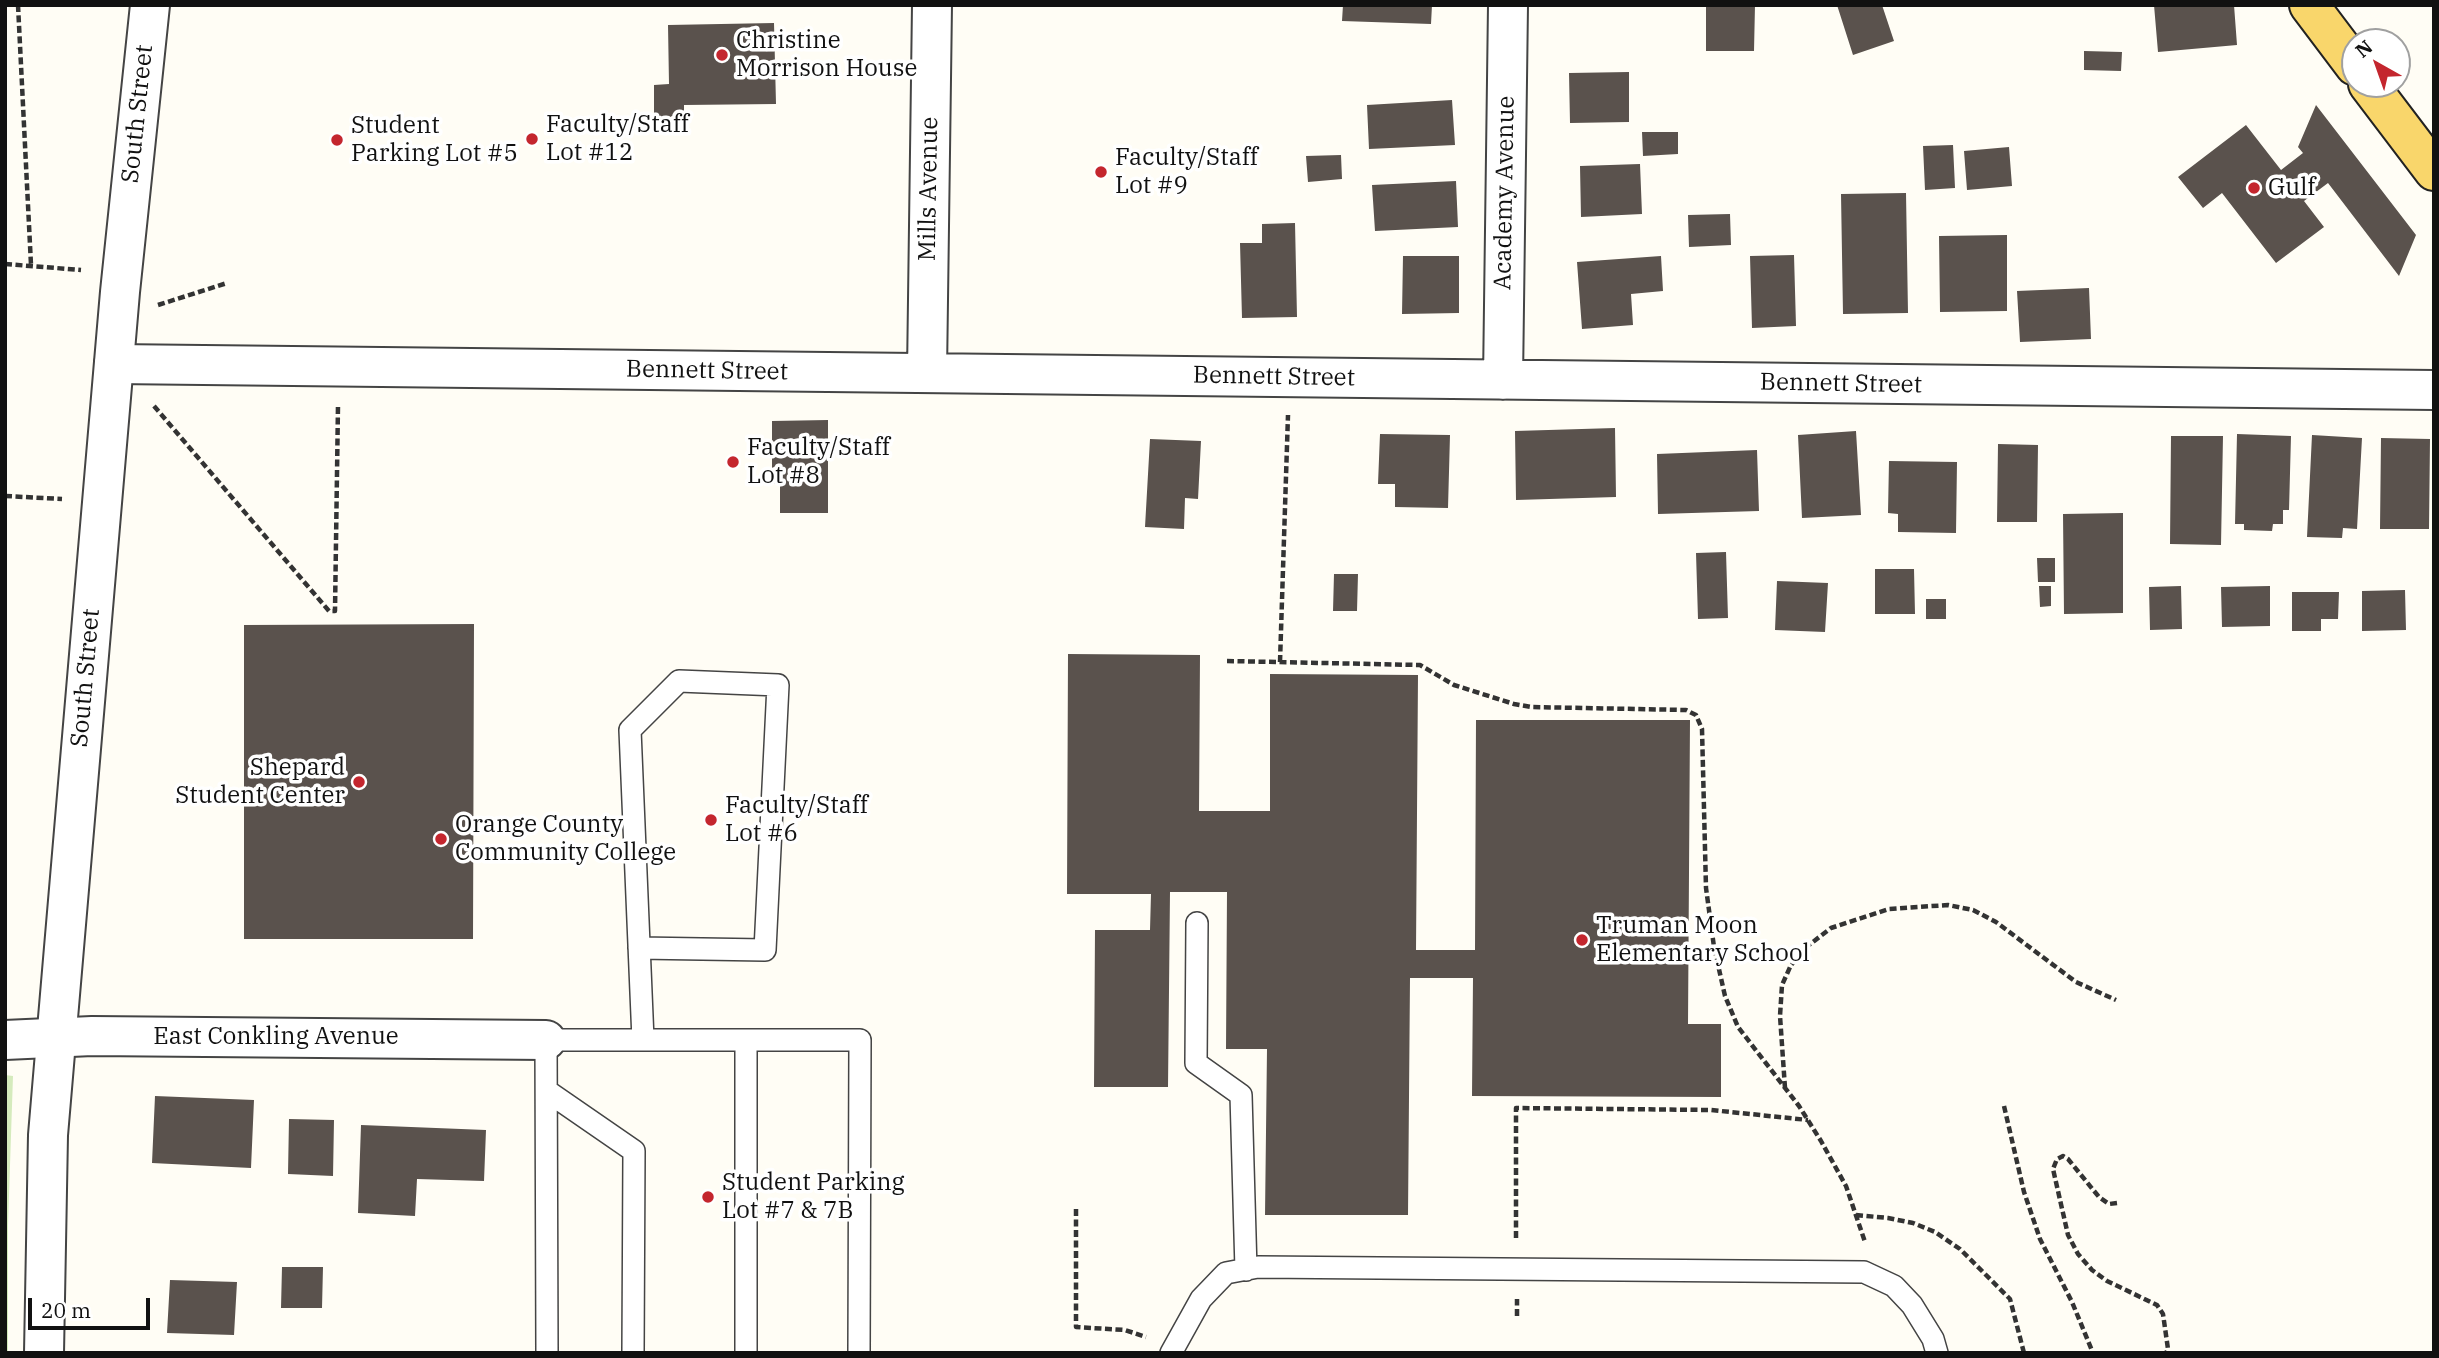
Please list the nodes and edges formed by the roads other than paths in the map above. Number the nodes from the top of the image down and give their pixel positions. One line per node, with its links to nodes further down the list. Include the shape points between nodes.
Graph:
1 (150, 5): 8 (street, South Street)
2 (932, 5): 9 (street, Mills Avenue)
3 (1508, 5): 10 (street, Academy Avenue)
4 (2309, 5): 5 (main road)
5 (2341, 47)
6 (2379, 98): 7 (main road)
7 (2434, 171)
8 (131, 365): 9 (street, Bennett Street); 14 (street, South Street)
9 (927, 373): 10 (street, Bennett Street)
10 (1503, 380): 11 (street, Bennett Street)
11 (2434, 390)
12 (1197, 923): 20 (lane, via 1196,1063 1241,1095)
13 (639, 948): 13 (lane, via 630,730 678,681 778,685 765,950); 17 (lane)
14 (56, 1037): 15 (street, East Conkling Avenue); 16 (street, East Conkling Avenue); 21 (street, South Street, via 48,1135)
15 (5, 1040)
16 (546, 1040): 17 (lane); 19 (lane)
17 (643, 1040): 18 (lane)
18 (746, 1040): 24 (lane); 25 (lane, via 860,1040)
19 (547, 1091): 22 (lane); 23 (lane, via 634,1151)
20 (1246, 1270): 26 (lane, via 1226,1273 1201,1299); 27 (lane, via 1864,1272 1894,1286 1912,1305)
21 (44, 1353)
22 (547, 1353)
23 (633, 1353)
24 (746, 1353)
25 (859, 1353)
26 (1171, 1353)
27 (1937, 1353)

